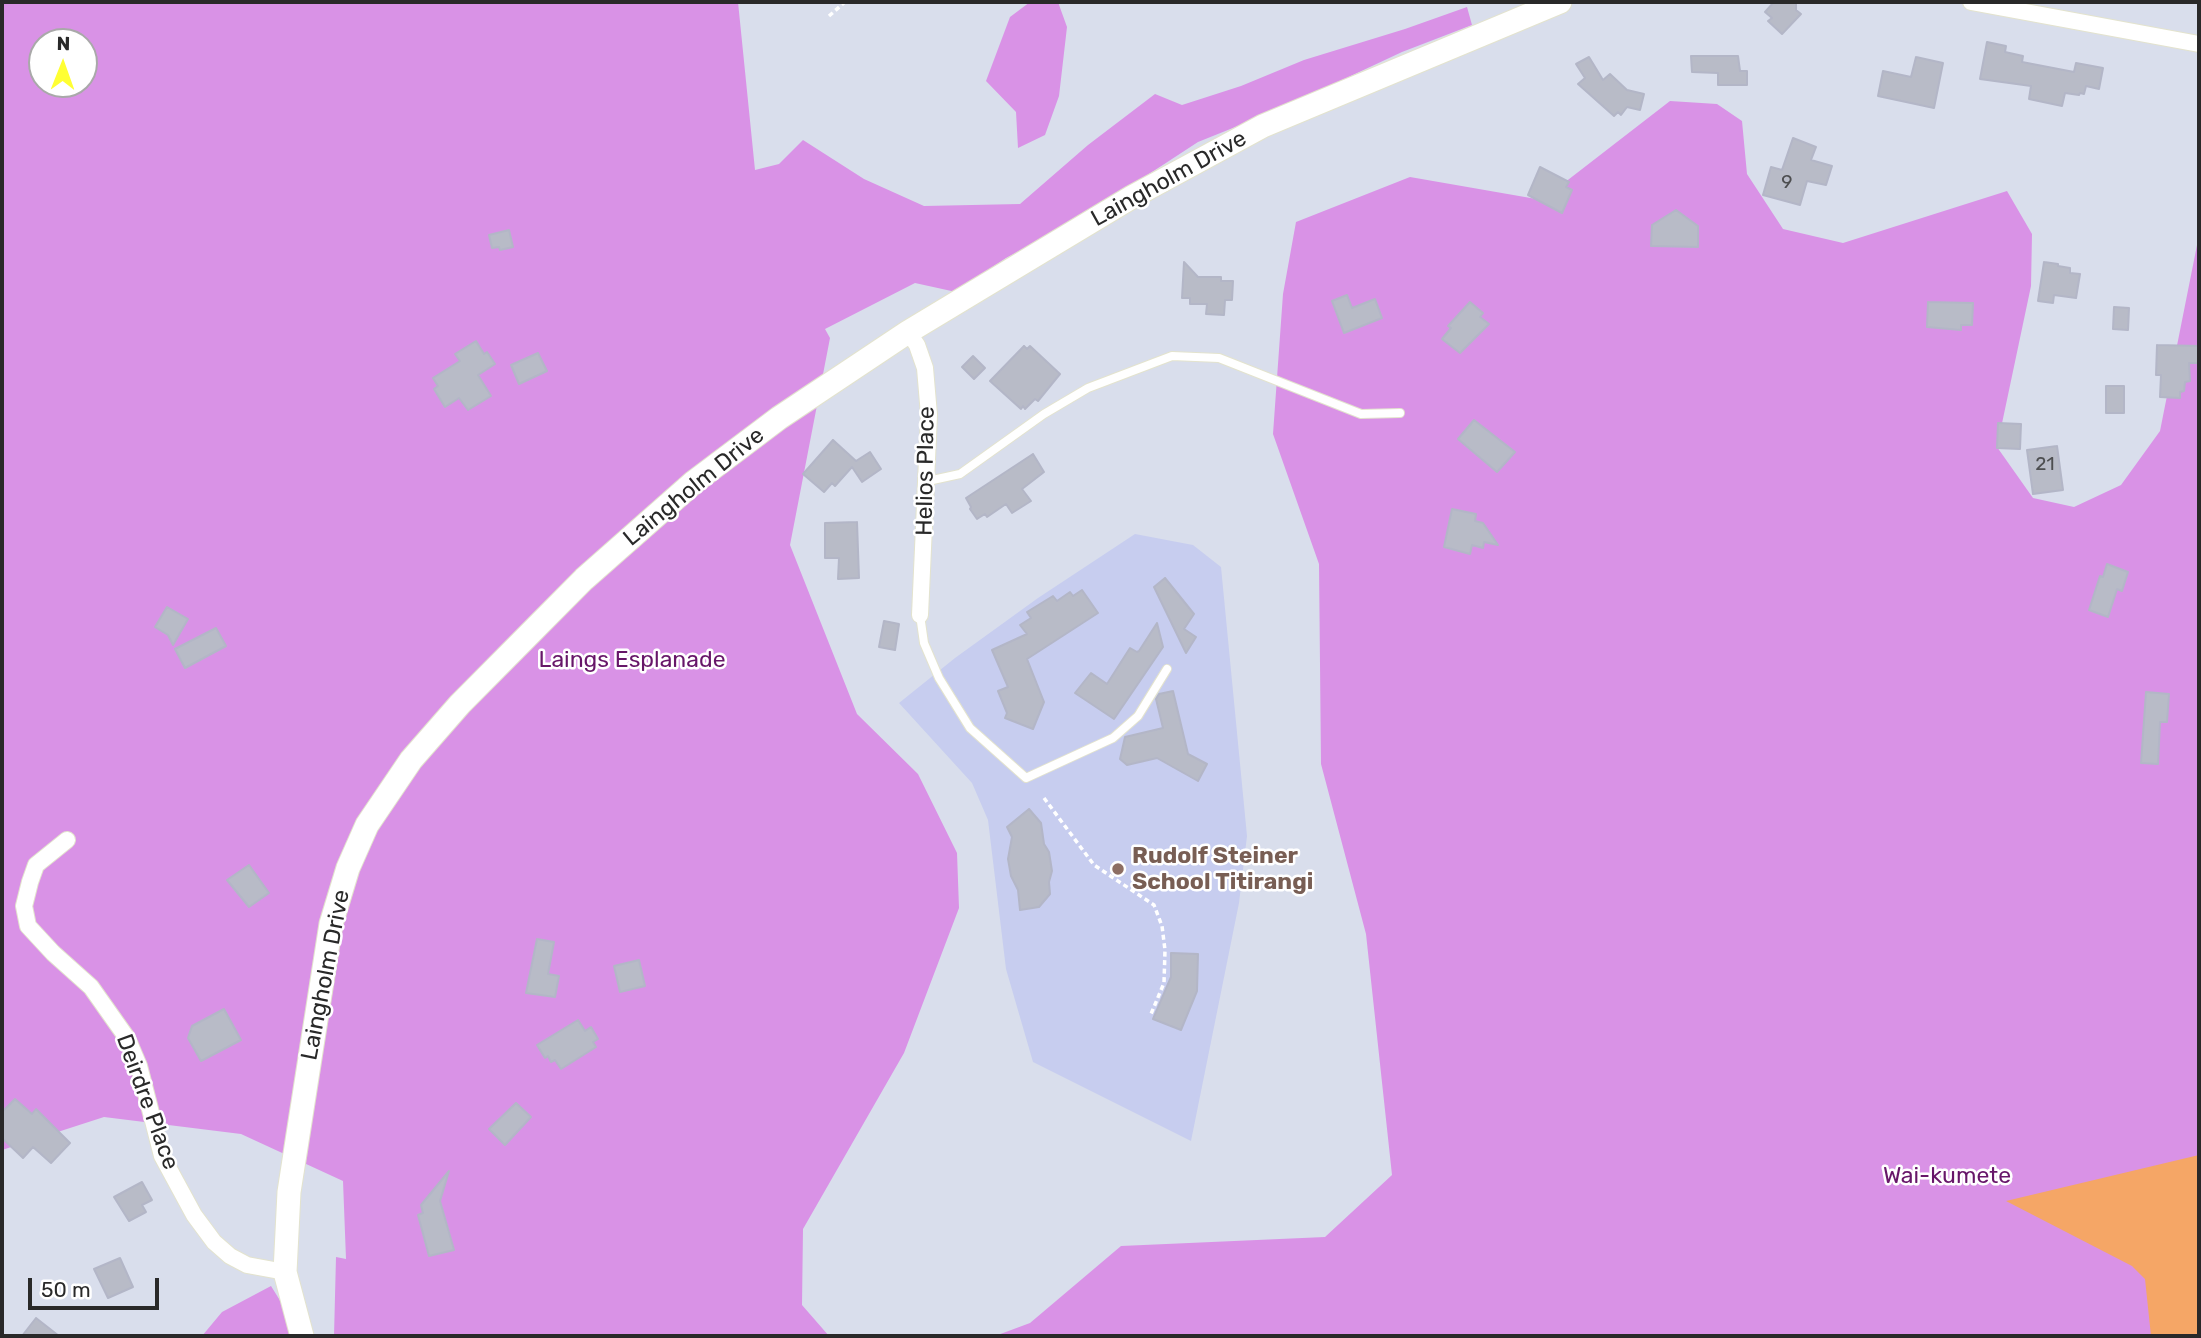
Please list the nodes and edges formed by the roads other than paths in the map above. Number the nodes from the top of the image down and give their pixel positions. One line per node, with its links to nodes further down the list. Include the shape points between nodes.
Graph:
1 (1560, 2): 4 (street, Laingholm Drive, via 1263,126 1132,197)
2 (1971, 2): 3 (street)
3 (2199, 44)
4 (908, 332): 6 (street, Helios Place, via 925,368); 10 (street, Laingholm Drive, via 779,418 694,482 584,579 498,664 391,786 348,868 331,924 289,1192)
5 (1401, 412): 6 (lane, via 1361,414 1219,358 1172,356 1088,388 960,474)
6 (928, 481): 7 (street, Helios Place)
7 (920, 615): 8 (lane, via 924,643 935,670 970,728 1026,778 1113,738 1138,716)
8 (1167, 669)
9 (67, 840): 10 (street, Deirdre Place, via 36,865 24,906 28,926 91,987 127,1038 162,1156 214,1242 247,1265)
10 (285, 1272): 11 (street, Laingholm Drive)
11 (302, 1336)

